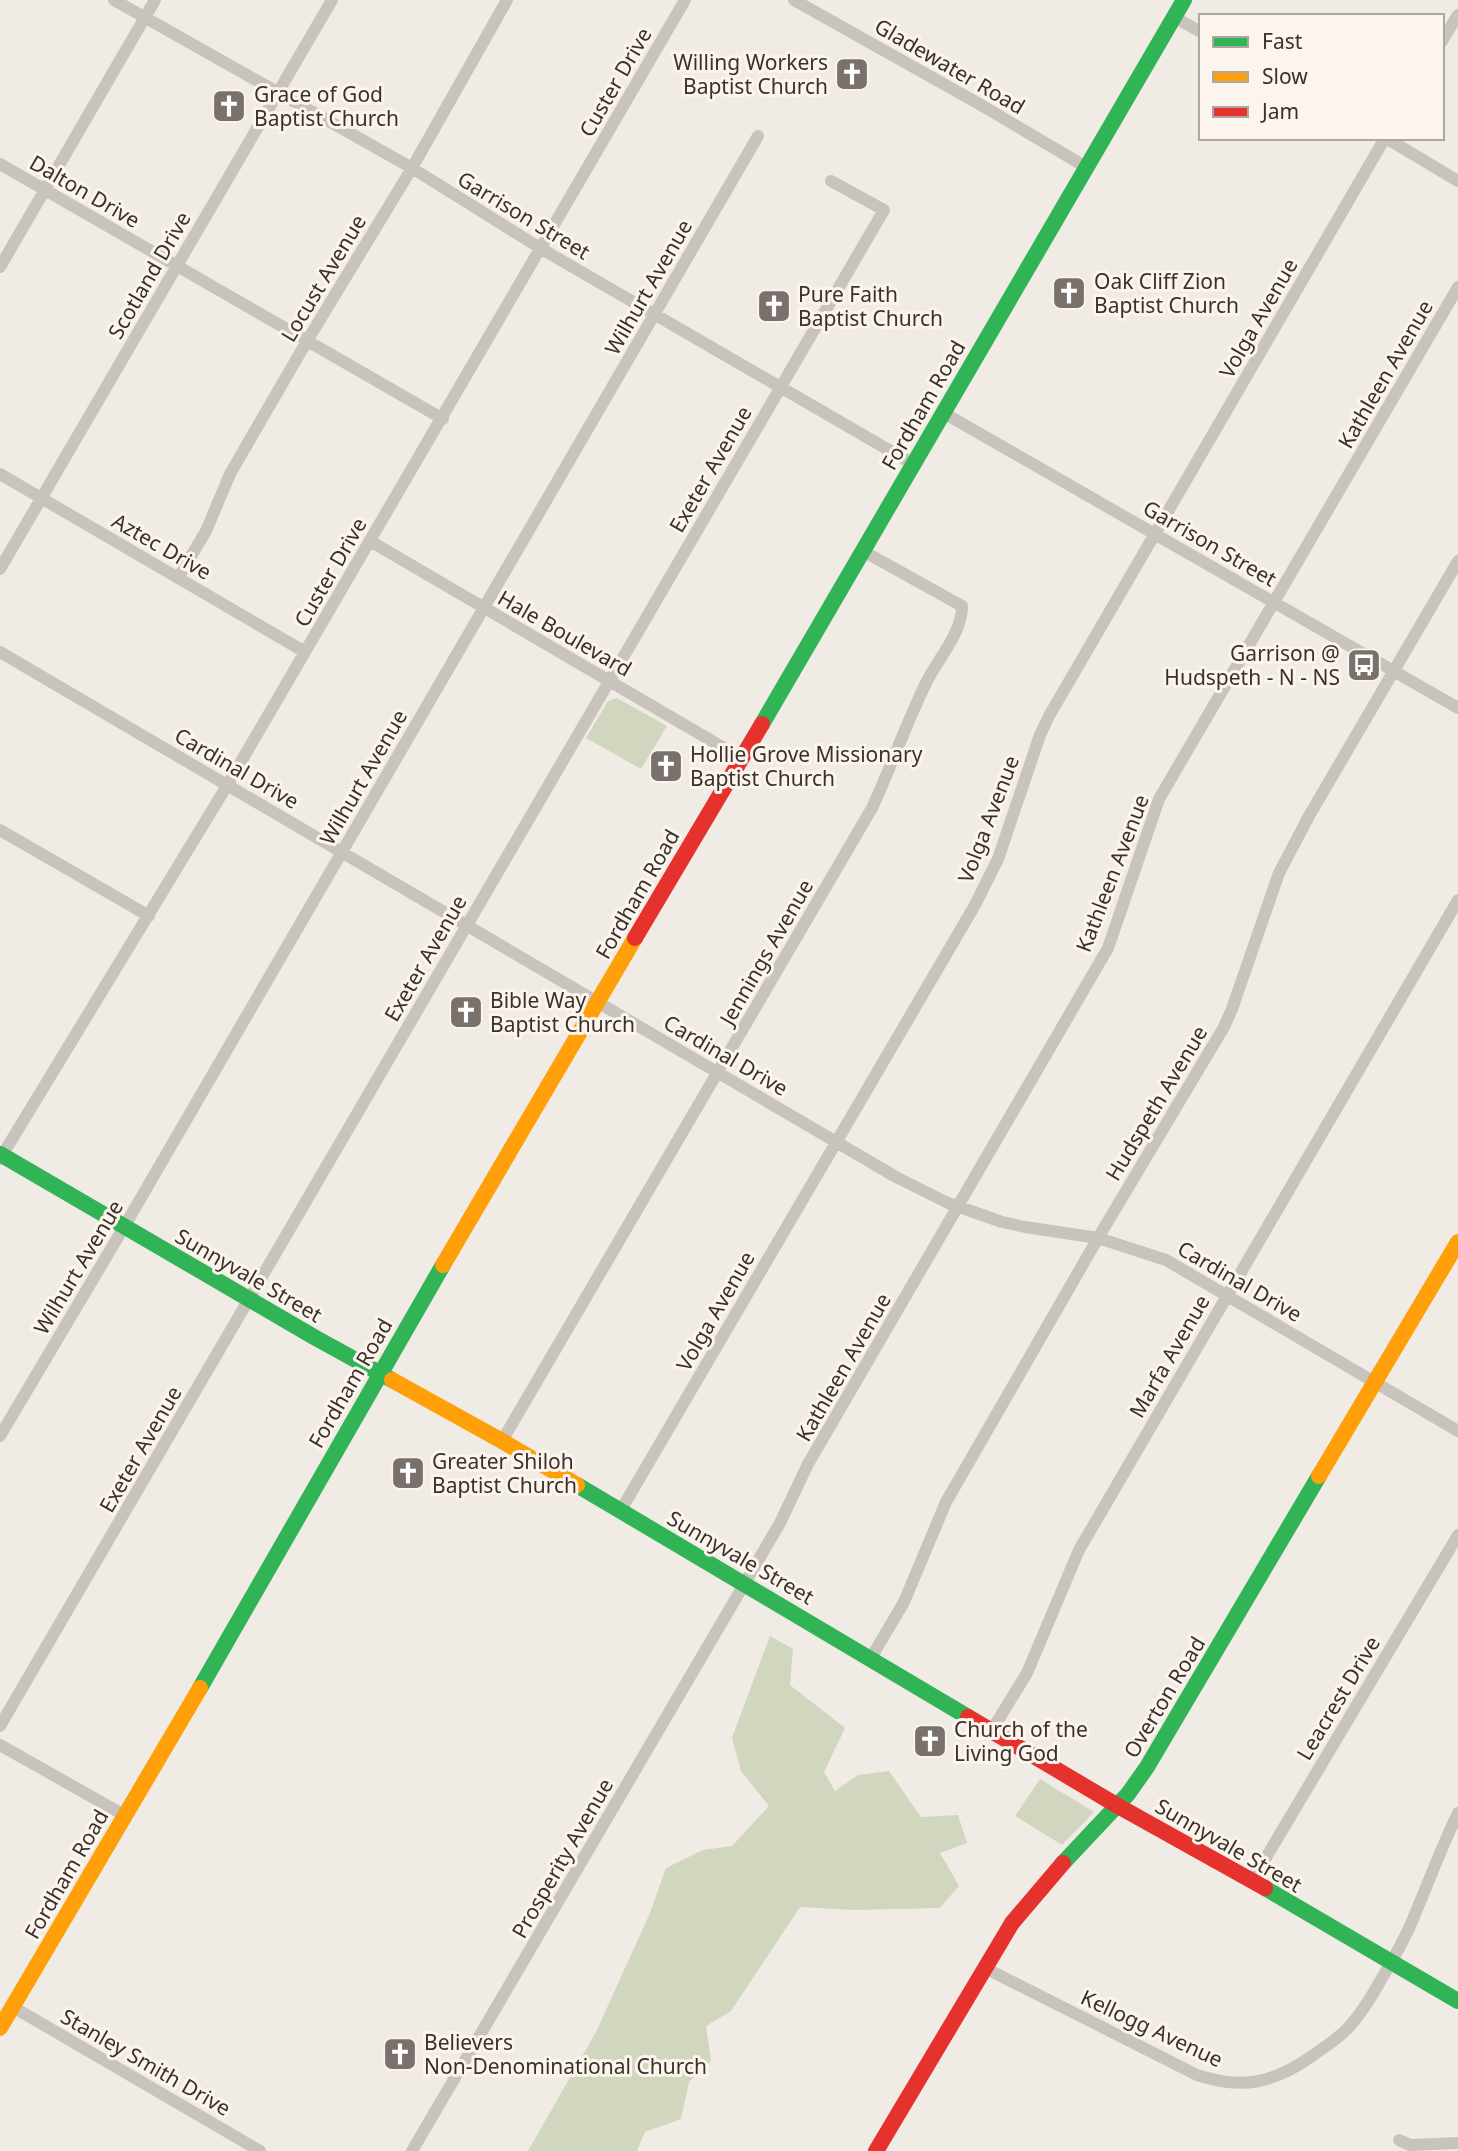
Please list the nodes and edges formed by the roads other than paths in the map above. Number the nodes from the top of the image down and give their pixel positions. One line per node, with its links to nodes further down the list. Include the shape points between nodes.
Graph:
1 (114, 0): 10 (street, Garrison Street)
2 (155, 0): 10 (street)
3 (331, 0): 13 (street, Scotland Drive)
4 (507, 0): 19 (street, Locust Avenue)
5 (685, 0): 23 (street, Custer Drive)
6 (794, 0): 18 (street, Gladewater Road)
7 (1184, 0): 9 (street, Fordham Road)
8 (1458, 15): 12 (street)
9 (1174, 17): 11 (street); 18 (street, Fordham Road)
10 (145, 18): 13 (street, Garrison Street); 22 (street)
11 (1199, 31)
12 (1444, 38)
13 (277, 93): 19 (street, Garrison Street); 24 (street, Scotland Drive)
14 (758, 136): 27 (street, Wilhurt Avenue)
15 (1384, 140): 35 (street, Volga Avenue)
16 (1388, 140): 21 (street)
17 (0, 164): 22 (street, Dalton Drive)
18 (1086, 167): 30 (street, Fordham Road)
19 (412, 168): 23 (street, Garrison Street); 28 (street, Locust Avenue)
20 (831, 181): 29 (street, Exeter Avenue, via 884,210)
21 (1458, 181)
22 (46, 190): 24 (street, Dalton Drive); 25 (street)
23 (540, 248): 27 (street, Garrison Street); 31 (street, Custer Drive)
24 (176, 266): 28 (street, Dalton Drive); 34 (street, Scotland Drive)
25 (0, 267)
26 (1458, 287): 41 (street, Kathleen Avenue)
27 (654, 314): 29 (street, Garrison Street); 42 (street, Wilhurt Avenue)
28 (307, 341): 31 (street, Dalton Drive); 40 (street, Locust Avenue, via 230,474 206,531)
29 (779, 387): 32 (street, Garrison Street); 46 (street, Exeter Avenue)
30 (942, 412): 32 (street, Fordham Road); 35 (street, Garrison Street)
31 (443, 419): 36 (street, Custer Drive)
32 (913, 464): 37 (street, Fordham Road)
33 (0, 474): 34 (street, Aztec Drive)
34 (41, 499): 39 (street, Scotland Drive); 40 (street, Aztec Drive)
35 (1155, 533): 41 (street, Garrison Street); 57 (street, Volga Avenue, via 1040,735 988,882)
36 (370, 541): 42 (street, Hale Boulevard); 44 (street, Custer Drive)
37 (863, 551): 48 (street, Fordham Road); 56 (street, Jennings Avenue, via 962,606 962,621 927,681 872,808)
38 (1458, 561): 45 (street, Hudspeth Avenue)
39 (0, 569)
40 (178, 578): 44 (street, Aztec Drive)
41 (1274, 602): 45 (street, Garrison Street); 59 (street, Kathleen Avenue, via 1159,799 1108,948)
42 (484, 609): 46 (street, Hale Boulevard); 51 (street, Wilhurt Avenue)
43 (0, 652): 49 (street, Cardinal Drive)
44 (305, 652): 49 (street, Custer Drive)
45 (1394, 670): 47 (street, Garrison Street); 61 (street, Hudspeth Avenue, via 1279,873 1224,1027)
46 (610, 682): 48 (street, Hale Boulevard); 54 (street, Exeter Avenue)
47 (1458, 708)
48 (741, 758): 55 (street, Fordham Road)
49 (228, 784): 51 (street, Cardinal Drive); 53 (street, Custer Drive)
50 (0, 830): 53 (street)
51 (342, 851): 54 (street, Cardinal Drive); 60 (street, Wilhurt Avenue)
52 (1458, 900): 63 (street, Marfa Avenue)
53 (149, 916): 58 (street, Custer Drive)
54 (466, 925): 55 (street, Cardinal Drive); 64 (street, Exeter Avenue)
55 (598, 1002): 56 (street, Cardinal Drive); 65 (street, Fordham Road)
56 (718, 1073): 57 (street, Cardinal Drive); 69 (street, Jennings Avenue)
57 (836, 1142): 59 (street, Cardinal Drive); 70 (street, Volga Avenue)
58 (1, 1156): 60 (street, Sunnyvale Street)
59 (958, 1207): 61 (street, Cardinal Drive, via 1002,1222); 72 (street, Kathleen Avenue, via 808,1464)
60 (124, 1227): 64 (street, Sunnyvale Street); 68 (street, Wilhurt Avenue)
61 (1098, 1238): 63 (street, Cardinal Drive, via 1166,1260); 73 (street, Hudspeth Avenue, via 946,1502 908,1593)
62 (1458, 1242): 66 (street, Overton Road)
63 (1227, 1294): 66 (street, Cardinal Drive); 75 (street, Marfa Avenue, via 1079,1550 1027,1673)
64 (250, 1300): 65 (street, Sunnyvale Street); 74 (street, Exeter Avenue)
65 (380, 1372): 69 (street, Sunnyvale Street); 79 (street, Fordham Road)
66 (1376, 1382): 67 (street, Cardinal Drive); 77 (street, Overton Road, via 1159,1748)
67 (1458, 1430)
68 (0, 1436)
69 (502, 1441): 70 (street, Sunnyvale Street)
70 (621, 1510): 72 (street, Sunnyvale Street)
71 (1458, 1535): 80 (street, Leacrest Drive)
72 (744, 1584): 73 (street, Sunnyvale Street); 89 (street, Prosperity Avenue)
73 (871, 1658): 75 (street, Sunnyvale Street)
74 (0, 1726)
75 (992, 1730): 77 (street, Sunnyvale Street)
76 (0, 1745): 79 (street)
77 (1118, 1806): 80 (street, Sunnyvale Street); 82 (street, Overton Road, via 1029,1901)
78 (1458, 1813): 81 (street, Kellogg Avenue)
79 (124, 1815): 84 (street, Fordham Road)
80 (1252, 1881): 81 (street, Sunnyvale Street)
81 (1391, 1963): 82 (street, Kellogg Avenue, via 1362,2012 1331,2042 1274,2079 1233,2083 1198,2075); 83 (street, Sunnyvale Street)
82 (985, 1968): 90 (street, Overton Road)
83 (1458, 2001)
84 (13, 2007): 85 (street, Fordham Road); 88 (street, Stanley Smith Drive)
85 (0, 2028)
86 (1399, 2140): 87 (street)
87 (1458, 2143)
88 (260, 2151)
89 (412, 2151)
90 (876, 2151)

